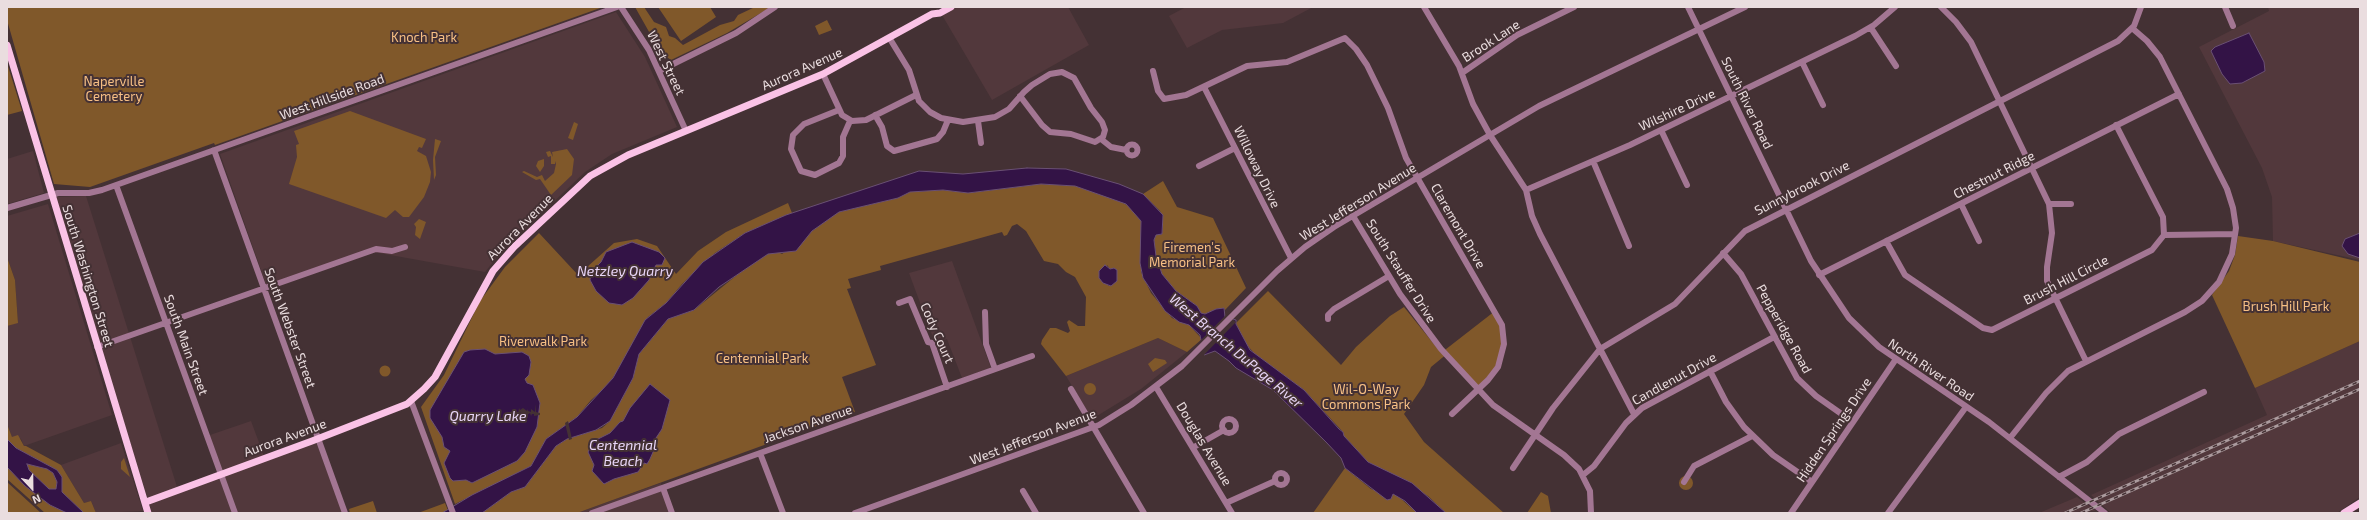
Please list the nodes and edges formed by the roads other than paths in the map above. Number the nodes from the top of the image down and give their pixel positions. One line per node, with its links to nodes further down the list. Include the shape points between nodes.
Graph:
1 (617, 7): 46 (street, West Hillside Road)
2 (621, 7): 23 (street, West Street, via 640,35)
3 (775, 7): 23 (street, via 736,33)
4 (937, 7): 14 (main road, Aurora Avenue)
5 (951, 7): 14 (main road, Aurora Avenue, via 940,14)
6 (1424, 7): 25 (street)
7 (1574, 7): 25 (street, Brook Lane, via 1517,35)
8 (1688, 7): 18 (street, South River Road)
9 (1745, 7): 18 (street, West Jefferson Avenue)
10 (1895, 7): 16 (street, Wilshire Drive)
11 (1941, 7): 32 (street, via 1968,37)
12 (2141, 7): 17 (street)
13 (2225, 7): 15 (street)
14 (932, 14): 19 (main road, Aurora Avenue)
15 (2233, 26)
16 (1871, 28): 21 (street, Wilshire Drive); 22 (street)
17 (2132, 28): 28 (street, via 2152,45); 32 (street, Sunnybrook Drive, via 2118,41)
18 (1699, 29): 31 (street, South River Road); 42 (street, West Jefferson Avenue, via 1539,106)
19 (890, 38): 26 (main road, Aurora Avenue); 29 (street, via 909,70)
20 (7, 45): 55 (main road, South Washington Street)
21 (1802, 62): 31 (street, Wilshire Drive); 33 (street)
22 (1896, 66)
23 (659, 71): 41 (street, West Street)
24 (1153, 71): 27 (street, Claremont Drive, via 1158,91 1164,100)
25 (1462, 73): 42 (street)
26 (823, 74): 34 (street); 41 (main road, Aurora Avenue)
27 (1204, 87): 45 (street, Willoway Drive); 51 (street, Claremont Drive, via 1247,66 1287,62 1345,38 1367,65 1388,108 1402,150)
28 (2179, 94): 39 (street, Chestnut Ridge); 62 (street, via 2230,195)
29 (916, 95): 35 (street); 36 (street, via 930,112)
30 (1020, 96): 38 (street, via 1001,115); 43 (street, via 1042,126 1050,132 1071,134 1094,142); 43 (street, via 1040,80 1057,72 1065,73 1074,78 1104,126)
31 (1731, 97): 40 (street, Wilshire Drive); 60 (street, South River Road)
32 (2000, 100): 50 (street, via 2014,136); 60 (street, Sunnybrook Drive)
33 (1823, 106)
34 (839, 110): 37 (street); 37 (street, via 800,127 792,139 792,152 798,168 807,174 815,175 839,163 843,156 843,137)
35 (875, 115): 36 (street, via 882,127 886,146 894,151 937,139); 37 (street, via 861,121)
36 (948, 120): 38 (street)
37 (850, 121)
38 (978, 121): 44 (street)
39 (2116, 125): 50 (street, Chestnut Ridge); 63 (street, via 2163,217)
40 (1660, 130): 48 (street, Wilshire Drive); 53 (street)
41 (686, 131): 91 (main road, Aurora Avenue, via 616,160 590,176 514,247 493,270 482,288 435,377)
42 (1490, 135): 51 (street, West Jefferson Avenue); 54 (street)
43 (1101, 139): 47 (street, via 1111,147)
44 (981, 143)
45 (1236, 148): 49 (street); 69 (street, Willoway Drive)
46 (214, 150): 52 (street, West Hillside Road); 72 (street, South Webster Street)
47 (1126, 150)
48 (1593, 161): 54 (street, Wilshire Drive); 66 (street)
49 (1199, 166)
50 (2031, 168): 56 (street, Chestnut Ridge); 57 (street)
51 (1417, 178): 61 (street, West Jefferson Avenue); 89 (street, Claremont Drive, via 1502,325 1504,344 1500,362)
52 (116, 184): 55 (street, West Hillside Road, via 89,193); 77 (street, South Main Street)
53 (1687, 185)
54 (1526, 190): 80 (street, via 1532,216 1540,234)
55 (51, 195): 59 (street, West Hillside Road); 79 (main road, South Washington Street)
56 (1960, 204): 64 (street); 65 (street, Chestnut Ridge)
57 (2049, 204): 58 (street); 73 (street, via 2052,233 2046,275)
58 (2071, 204)
59 (7, 208)
60 (1786, 209): 68 (street, Sunnybrook Drive, via 1752,226); 70 (street, North River Road)
61 (1353, 216): 69 (street, West Jefferson Avenue, via 1319,236); 71 (street, South Stauffer Drive)
62 (2235, 234): 63 (street); 83 (street, via 2226,271 2202,301)
63 (2164, 235): 73 (street, Brush Hill Circle, via 2152,250)
64 (1979, 241)
65 (1886, 242): 70 (street, Chestnut Ridge); 73 (street, Brush Hill Circle, via 1905,275 1992,333)
66 (1629, 246)
67 (405, 247): 72 (street, via 392,251 376,249)
68 (1723, 253): 78 (street, Pepperidge Road, via 1741,274); 80 (street, Sunnybrook Drive, via 1675,304)
69 (1291, 258): 87 (street, West Jefferson Avenue, via 1199,350)
70 (1819, 275): 82 (street, North River Road, via 1862,333)
71 (1389, 276): 76 (street, via 1334,309 1328,315); 89 (street, South Stauffer Drive, via 1430,336)
72 (264, 288): 77 (street); 101 (street, South Webster Street)
73 (2054, 299): 83 (street)
74 (899, 303): 86 (street, Cody Court, via 910,299 928,342 932,343)
75 (985, 312): 84 (street, via 986,344)
76 (1328, 319)
77 (166, 323): 79 (street); 105 (street, South Main Street)
78 (1774, 337): 85 (street, Candlenut Drive); 95 (street, Pepperidge Road, via 1789,366 1803,384)
79 (97, 347): 113 (main road, South Washington Street)
80 (1600, 349): 94 (street); 98 (street, Sunnybrook Drive)
81 (1032, 356): 84 (street, Jackson Avenue)
82 (1896, 359): 92 (street, North River Road); 95 (street, Hidden Springs Drive)
83 (2086, 361): 100 (street, via 2055,382)
84 (995, 369): 86 (street, Jackson Avenue)
85 (1710, 371): 94 (street, Candlenut Drive, via 1651,402); 99 (street, via 1733,413)
86 (948, 387): 103 (street, Jackson Avenue)
87 (1156, 387): 96 (street, West Jefferson Avenue); 102 (street, Douglas Avenue)
88 (1071, 389): 96 (street)
89 (1478, 390): 93 (street, Claremont Drive); 98 (street, South Stauffer Drive, via 1500,410)
90 (2204, 392): 107 (street, via 2119,434 2087,462)
91 (412, 400): 101 (main road, Aurora Avenue, via 389,412); 119 (street)
92 (1966, 406): 100 (street, North River Road); 129 (street)
93 (1452, 414)
94 (1634, 414): 106 (street, Candlenut Drive, via 1594,466)
95 (1853, 422): 110 (street, Hidden Springs Drive)
96 (1094, 428): 123 (street, West Jefferson Avenue); 125 (street)
97 (1224, 430): 102 (street)
98 (1535, 435): 104 (street, Sunnybrook Drive); 106 (street, South Stauffer Drive, via 1571,460)
99 (1752, 436): 109 (street, via 1694,466); 110 (street, via 1773,455)
100 (2010, 438): 107 (street, North River Road)
101 (319, 439): 105 (main road, Aurora Avenue); 118 (street, South Webster Street)
102 (1194, 447): 114 (street, Douglas Avenue)
103 (760, 452): 111 (street, Jackson Avenue); 122 (street)
104 (1513, 468)
105 (221, 474): 113 (main road, Aurora Avenue); 117 (street, South Main Street)
106 (1583, 475): 127 (street, South Stauffer Drive, via 1590,491)
107 (2060, 477): 130 (street, North River Road)
108 (1275, 481): 114 (street)
109 (1684, 482)
110 (1812, 482): 128 (street, Hidden Springs Drive)
111 (663, 488): 120 (street, Jackson Avenue); 121 (street)
112 (1024, 491): 124 (street)
113 (146, 502): 116 (main road, South Washington Street)
114 (1226, 503): 126 (street, Douglas Avenue)
115 (2360, 504): 131 (main road)
116 (148, 513)
117 (235, 513)
118 (345, 513)
119 (453, 513)
120 (592, 513)
121 (672, 513)
122 (783, 513)
123 (855, 513)
124 (1036, 513)
125 (1144, 513)
126 (1232, 513)
127 (1592, 513)
128 (1791, 513)
129 (1888, 513)
130 (2105, 513)
131 (2344, 513)

